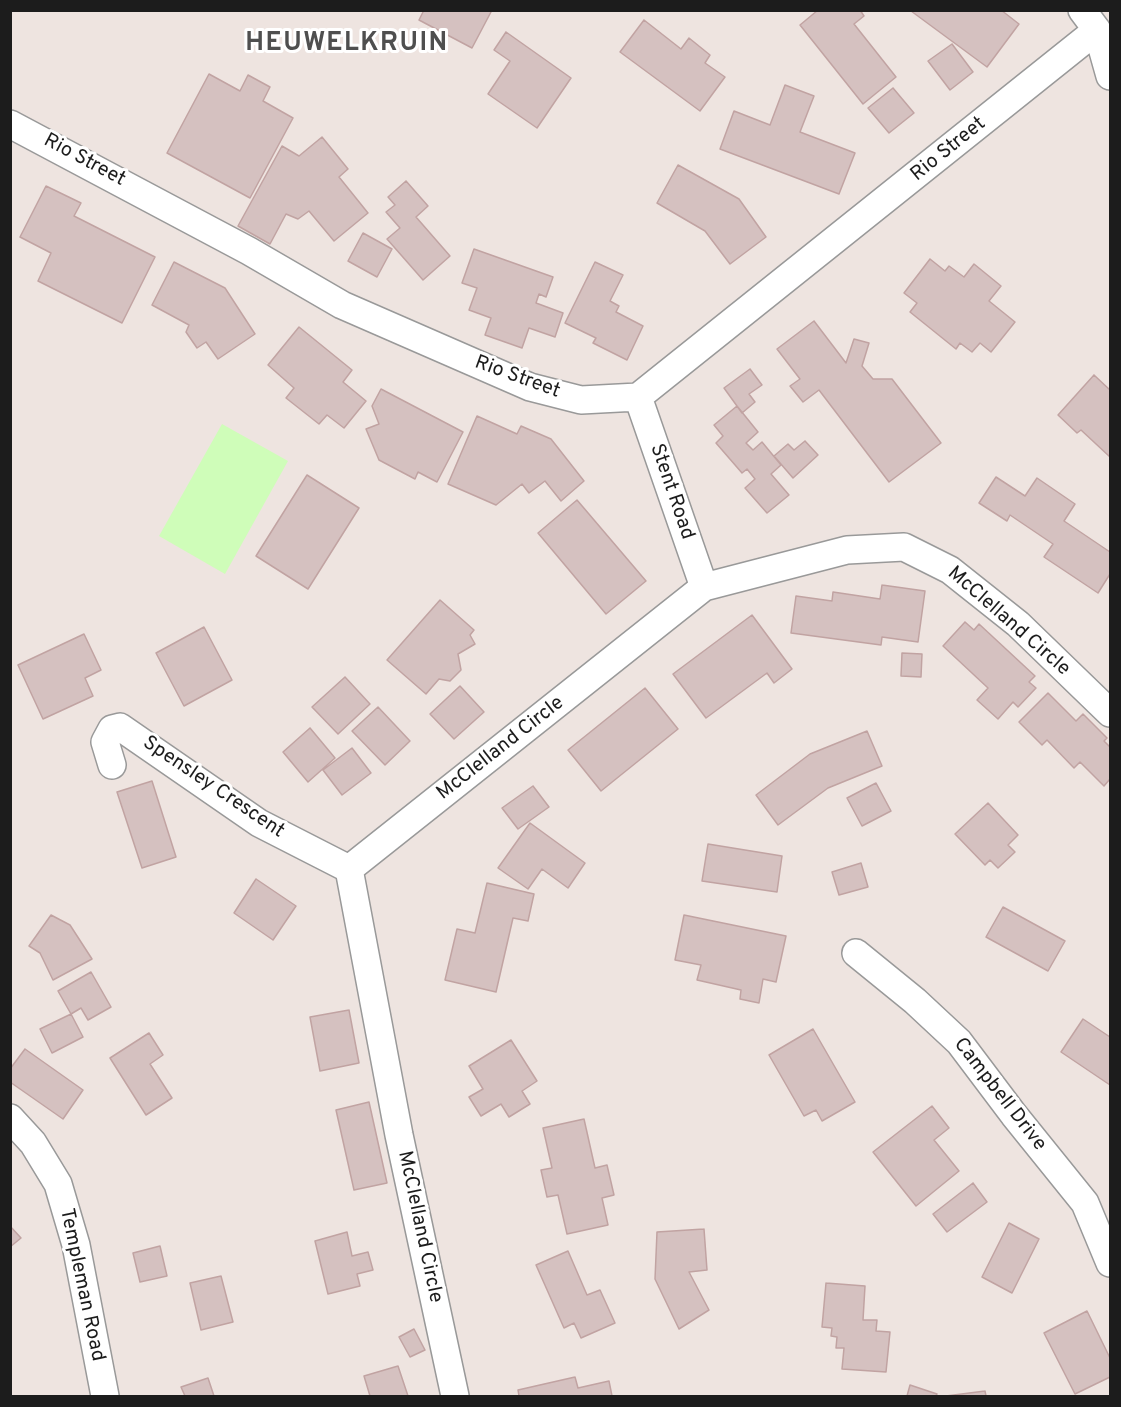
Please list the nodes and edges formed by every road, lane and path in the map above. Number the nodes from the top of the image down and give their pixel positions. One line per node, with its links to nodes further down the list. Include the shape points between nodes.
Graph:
1 (1090, 20): 2 (street); 4 (street, Rio Street)
2 (1110, 75)
3 (10, 124): 4 (street, Rio Street, via 249,250 342,305 520,383 581,400)
4 (638, 397): 5 (street, Stent Road)
5 (704, 587): 6 (street, McClelland Circle, via 847,550 904,547 950,570 1018,624); 8 (street, McClelland Circle)
6 (1110, 712)
7 (112, 765): 8 (street, Spensley Crescent, via 105,742 112,729 120,727 259,823)
8 (349, 869): 14 (street, McClelland Circle, via 399,1135)
9 (856, 953): 11 (street, Campbell Drive, via 959,1042)
10 (10, 1118): 13 (street, Templeman Road, via 33,1143 58,1184 76,1245)
11 (1098, 1204): 12 (street, Campbell Drive)
12 (1110, 1263)
13 (105, 1396)
14 (455, 1396)

